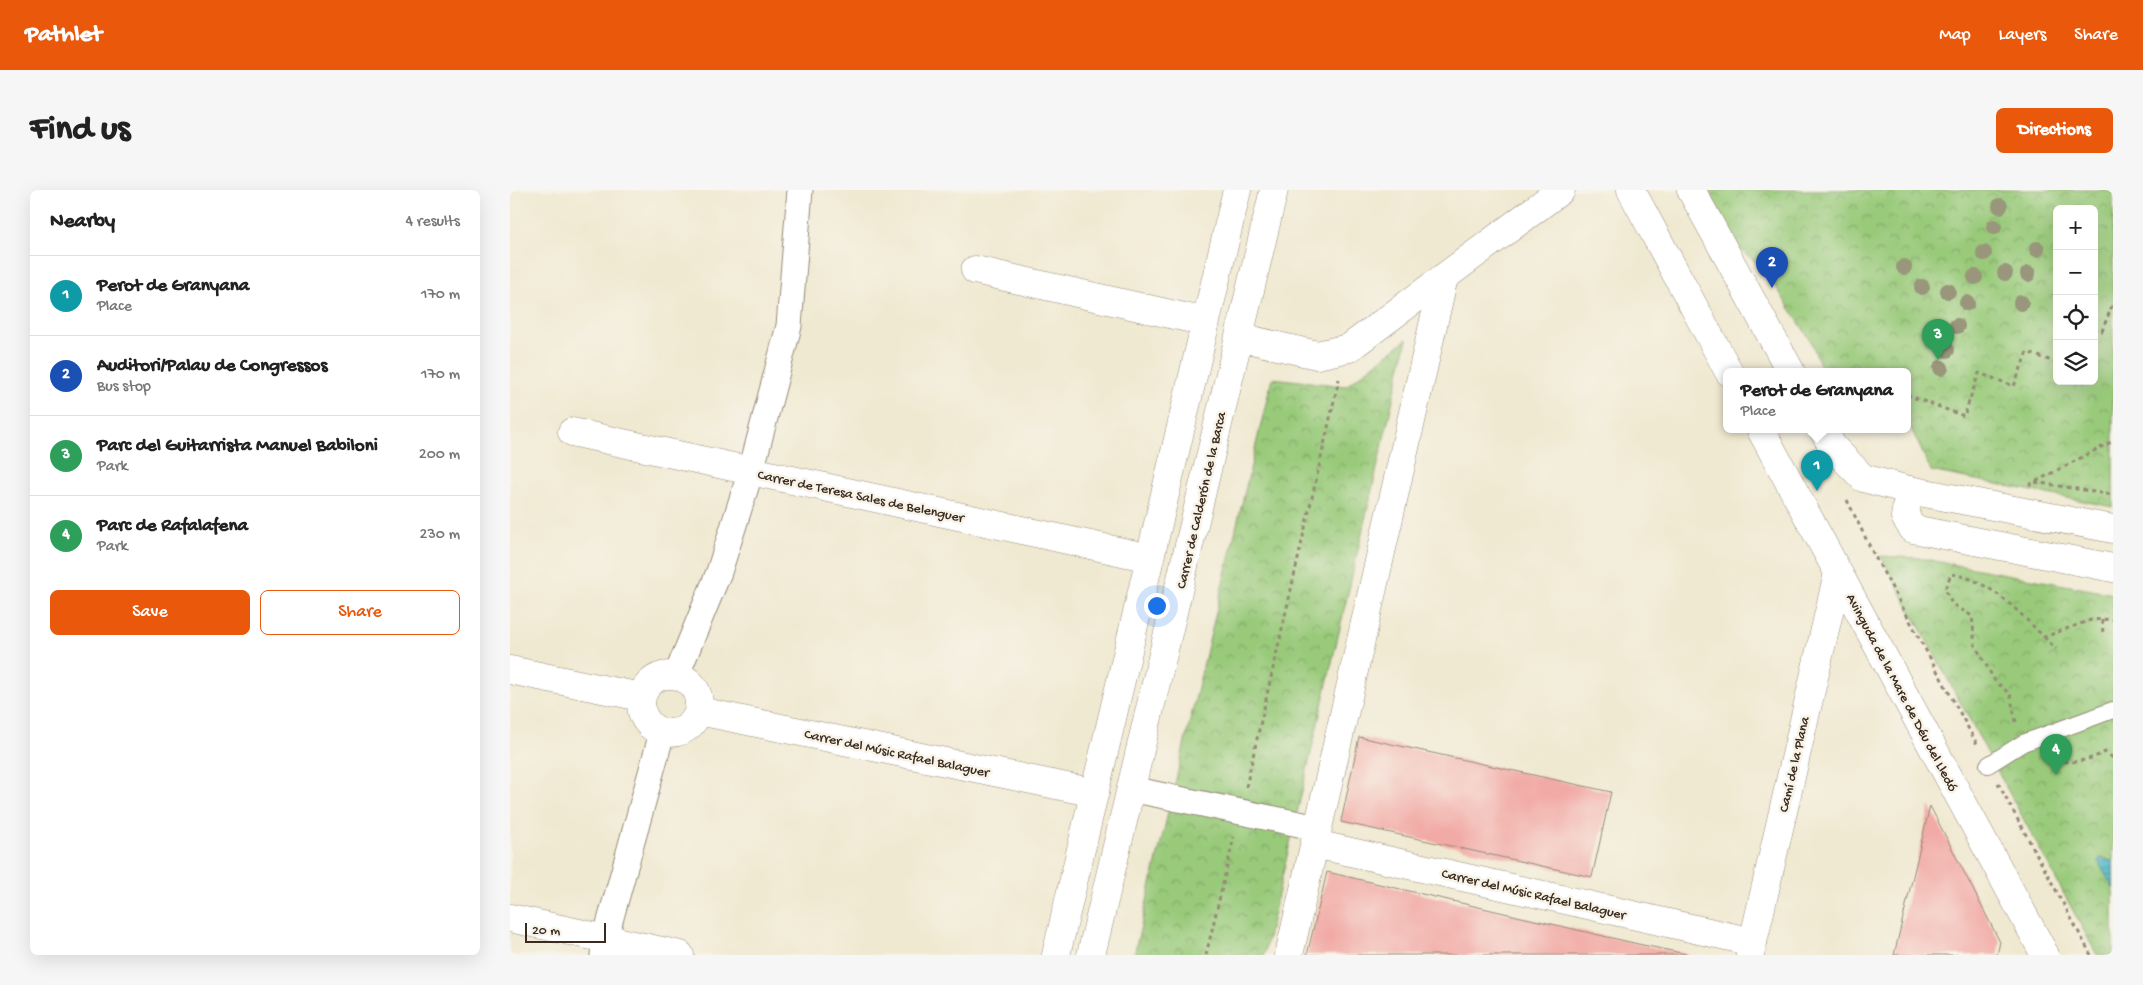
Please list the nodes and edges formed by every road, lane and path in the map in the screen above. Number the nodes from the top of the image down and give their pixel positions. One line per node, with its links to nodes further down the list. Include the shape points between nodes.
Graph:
1 (800, 190): 22 (street, via 789,326)
2 (1237, 190): 10 (street)
3 (1274, 190): 12 (street, Carrer de Calderón de la Barca)
4 (1562, 190): 8 (street)
5 (1631, 190): 14 (street)
6 (1691, 190): 15 (street)
7 (975, 270): 10 (street)
8 (1444, 278): 12 (street, via 1349,348 1317,355); 48 (street)
9 (2113, 303): 11 (path, via 2102,331)
10 (1206, 322): 28 (street)
11 (2098, 330)
12 (1239, 337): 45 (street, Carrer de Calderón de la Barca)
13 (2053, 362): 17 (path, via 2026,352 2014,386 1979,373 1964,416)
14 (1727, 368)
15 (1789, 368)
16 (1341, 371): 47 (path)
17 (1911, 396)
18 (572, 432): 22 (street, Carrer de Teresa Sales de Belenguer)
19 (1763, 433): 30 (street, Avinguda de la Mare de Déu del Lledó)
20 (1828, 438): 25 (street, via 1863,478)
21 (2113, 441): 23 (path)
22 (751, 471): 28 (street, Carrer de Teresa Sales de Belenguer); 37 (street, via 719,572)
23 (2034, 482): 24 (path); 26 (path)
24 (2026, 486)
25 (1909, 490): 27 (street); 29 (street, via 1906,517 1914,530)
26 (2113, 495)
27 (2113, 529)
28 (1150, 558): 46 (street)
29 (2113, 568)
30 (1838, 573): 51 (street, Camí de la Plana); 52 (street, Avinguda de la Mare de Déu del Lledó)
31 (2113, 619): 32 (path)
32 (2102, 620): 33 (path); 34 (path, via 2091,620)
33 (2103, 635)
34 (2044, 637): 35 (path); 42 (path, via 2014,607 1993,592 1968,576 1951,574 1945,589 1952,604 1972,616 1975,645 1995,681 2010,694)
35 (2056, 649)
36 (510, 670): 38 (street)
37 (677, 674): 38 (street, via 656,677); 40 (street, via 694,686)
38 (640, 697): 41 (street, via 644,720)
39 (2113, 710): 42 (lane)
40 (699, 711): 41 (street, via 684,730); 46 (street, Carrer del Músic Rafael Balaguer)
41 (662, 733): 50 (street)
42 (2023, 743): 43 (path, via 2052,759 2067,762 2105,752); 44 (lane)
43 (2113, 758)
44 (1988, 765)
45 (1131, 789): 47 (street, Carrer del Músic Rafael Balaguer); 55 (street, Carrer de Calderón de la Barca)
46 (1094, 793): 54 (street)
47 (1240, 812): 48 (street, Carrer del Músic Rafael Balaguer); 56 (path)
48 (1316, 836): 51 (street, Carrer del Músic Rafael Balaguer); 57 (street)
49 (510, 918): 50 (street)
50 (604, 947): 53 (street)
51 (1751, 949)
52 (2037, 949)
53 (680, 955)
54 (1056, 955)
55 (1091, 955)
56 (1206, 955)
57 (1289, 955)

